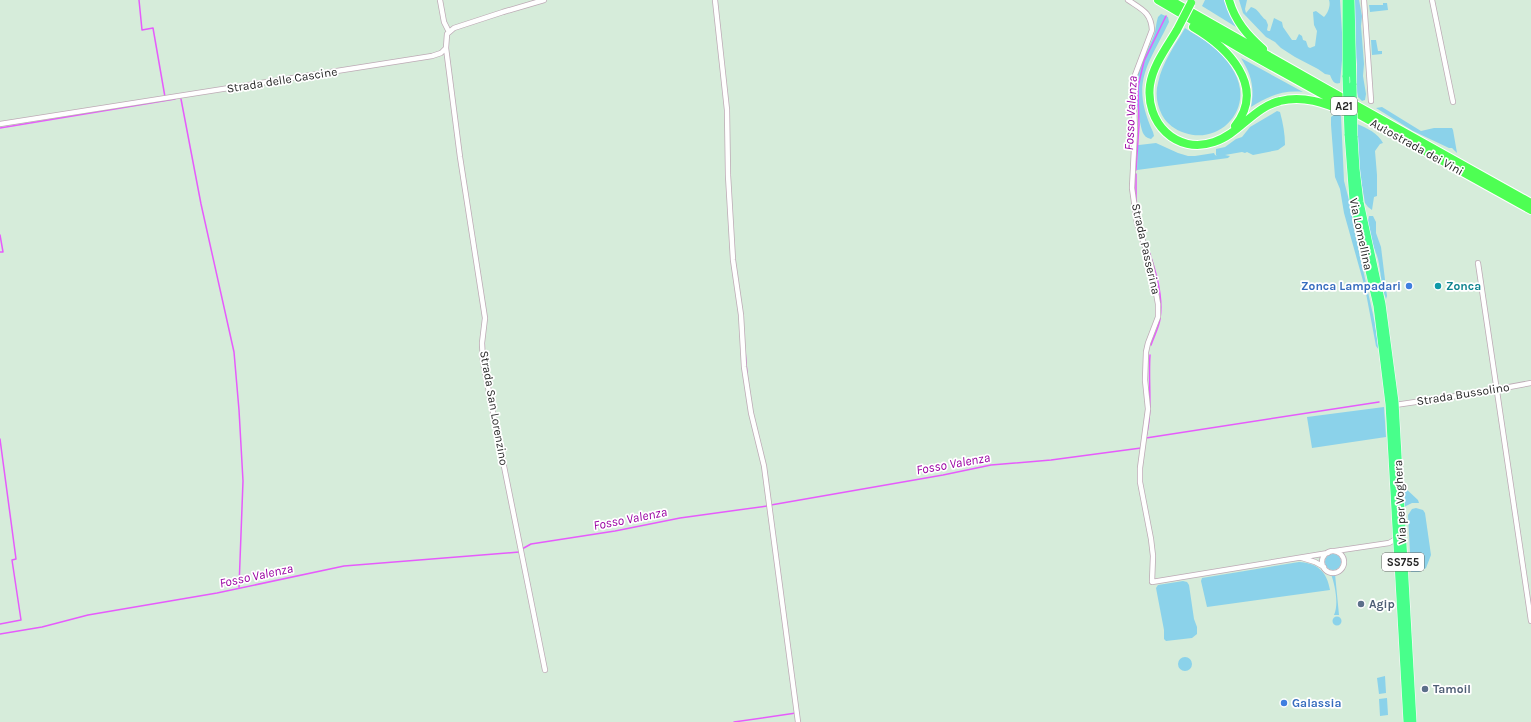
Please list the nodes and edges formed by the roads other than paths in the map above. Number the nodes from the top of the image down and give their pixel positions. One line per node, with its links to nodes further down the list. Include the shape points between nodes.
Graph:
1 (440, 0): 14 (street, via 444,22)
2 (544, 0): 14 (street, via 454,28)
3 (715, 0): 36 (street, via 727,110 733,260 741,315 744,367 766,481)
4 (1128, 0): 32 (street, Strada Passerina, via 1148,14 1152,30 1134,75 1136,130 1132,188 1137,223 1151,265 1158,304 1158,317 1146,352 1148,409 1140,468 1140,482 1153,556 1152,582)
5 (1152, 0): 22 (highway, via 1222,48 1240,70 1247,91 1245,109 1242,118)
6 (1158, 0): 20 (highway, Autostrada dei Vini / A21)
7 (1170, 0): 16 (highway, Autostrada dei Vini / A21)
8 (1228, 0): 16 (highway, via 1242,28 1264,50)
9 (1346, 0): 21 (main road, bridge, via 1346,77)
10 (1351, 0): 21 (main road, bridge)
11 (1364, 0): 17 (street)
12 (1432, 0): 18 (street)
13 (1192, 2): 22 (highway, bridge, via 1162,55 1150,83 1150,104 1157,123 1174,139 1188,144 1205,144)
14 (449, 32): 15 (street)
15 (446, 48): 19 (street, Strada delle Cascine, via 432,56); 35 (street, Strada San Lorenzino, via 485,318 483,362)
16 (1325, 88): 23 (highway, Autostrada dei Vini / A21)
17 (1371, 101)
18 (1453, 102)
19 (0, 124)
20 (1389, 132): 22 (highway, via 1320,102 1293,99 1268,105); 24 (highway, Autostrada dei Vini / A21)
21 (1351, 135): 28 (main road, Via Lomellina, via 1353,200 1377,306)
22 (1227, 136)
23 (1531, 203)
24 (1531, 210)
25 (1478, 263): 27 (street)
26 (1531, 383): 27 (street, Strada Bussolino)
27 (1496, 389): 28 (street, Strada Bussolino); 34 (street)
28 (1393, 404): 29 (main road, Via per Voghera / SS755); 38 (main road, Via per Voghera / SS755)
29 (1396, 539): 30 (street, via 1389,543); 37 (main road, Via per Voghera / SS755)
30 (1335, 551): 31 (street); 33 (street, via 1344,559 1342,568 1332,573)
31 (1328, 553): 32 (street); 33 (street, via 1323,557)
32 (1301, 558): 33 (street)
33 (1324, 567)
34 (1531, 621)
35 (545, 670)
36 (798, 722)
37 (1407, 722)
38 (1413, 722)

